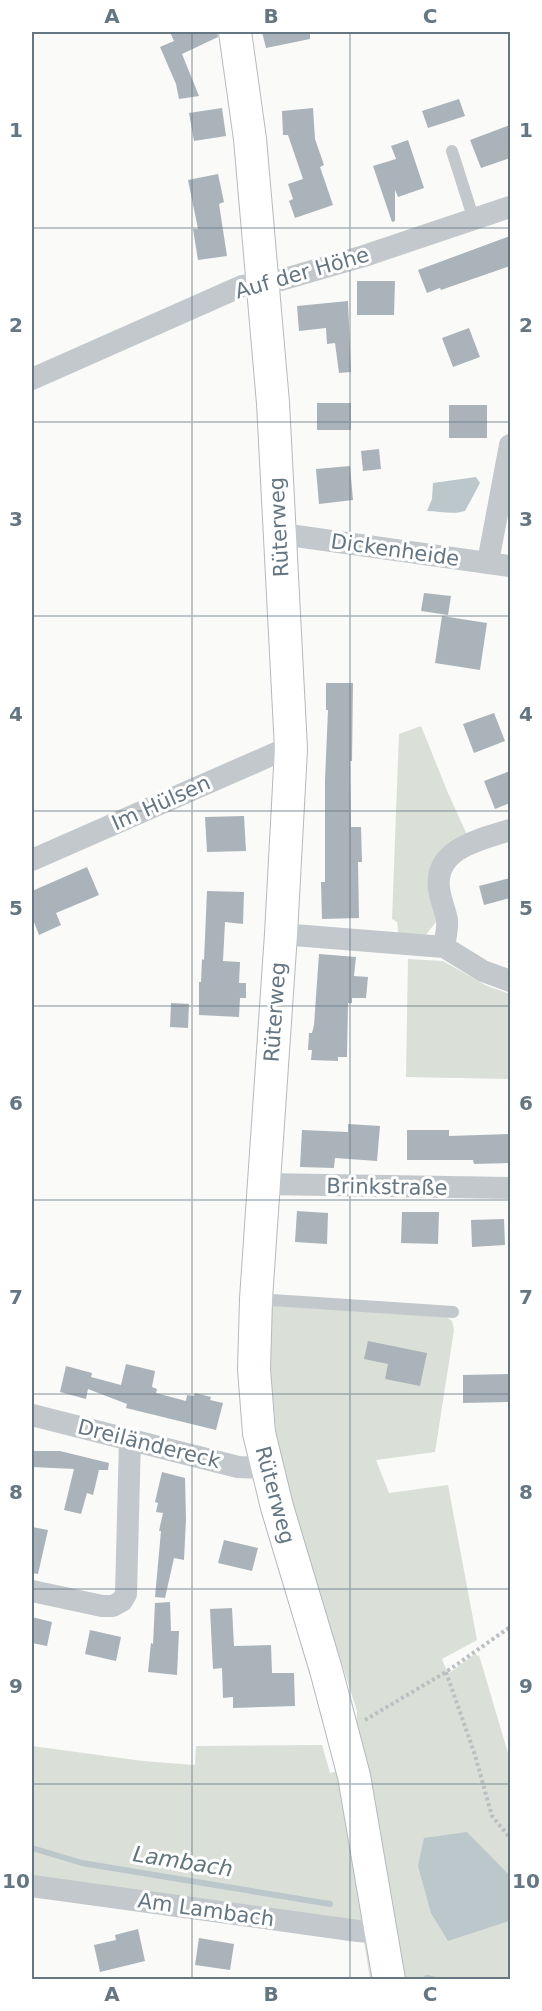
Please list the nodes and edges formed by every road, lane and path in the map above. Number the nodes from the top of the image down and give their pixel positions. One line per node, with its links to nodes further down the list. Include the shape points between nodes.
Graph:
1 (234, 32): 5 (street, Rüterweg, via 250,140)
2 (452, 151): 4 (lane)
3 (510, 207): 4 (street, Auf der Höhe)
4 (474, 220): 5 (street, Auf der Höhe, via 364,256)
5 (263, 283): 6 (street, Auf der Höhe, via 242,286); 8 (street, Rüterweg)
6 (32, 379)
7 (510, 445): 9 (street)
8 (279, 536): 9 (street, Dickenheide); 11 (street, Rüterweg)
9 (488, 562): 10 (street, Dickenheide)
10 (510, 566)
11 (291, 749): 13 (street, Im Hülsen); 14 (street, Rüterweg)
12 (510, 830): 15 (street, via 467,844 444,863 439,875 447,922)
13 (32, 860)
14 (280, 934): 15 (street); 17 (street, Rüterweg)
15 (444, 947): 16 (street, via 483,971)
16 (510, 981)
17 (264, 1184): 18 (street, Brinkstraße); 19 (street, Rüterweg)
18 (510, 1188)
19 (256, 1299): 20 (lane); 23 (street, Rüterweg, via 254,1369)
20 (453, 1312)
21 (32, 1415): 22 (street, Dreiländereck)
22 (130, 1439): 23 (street, Dreiländereck, via 238,1467); 24 (street, via 126,1594 122,1601 102,1606)
23 (266, 1468): 27 (street, Rüterweg)
24 (32, 1591)
25 (510, 1627): 26 (path)
26 (446, 1672): 27 (path); 28 (path, via 492,1816)
27 (343, 1732): 30 (street, Rüterweg)
28 (510, 1838)
29 (32, 1886): 30 (street, Am Lambach)
30 (381, 1933): 31 (street, Rüterweg)
31 (389, 1980)

